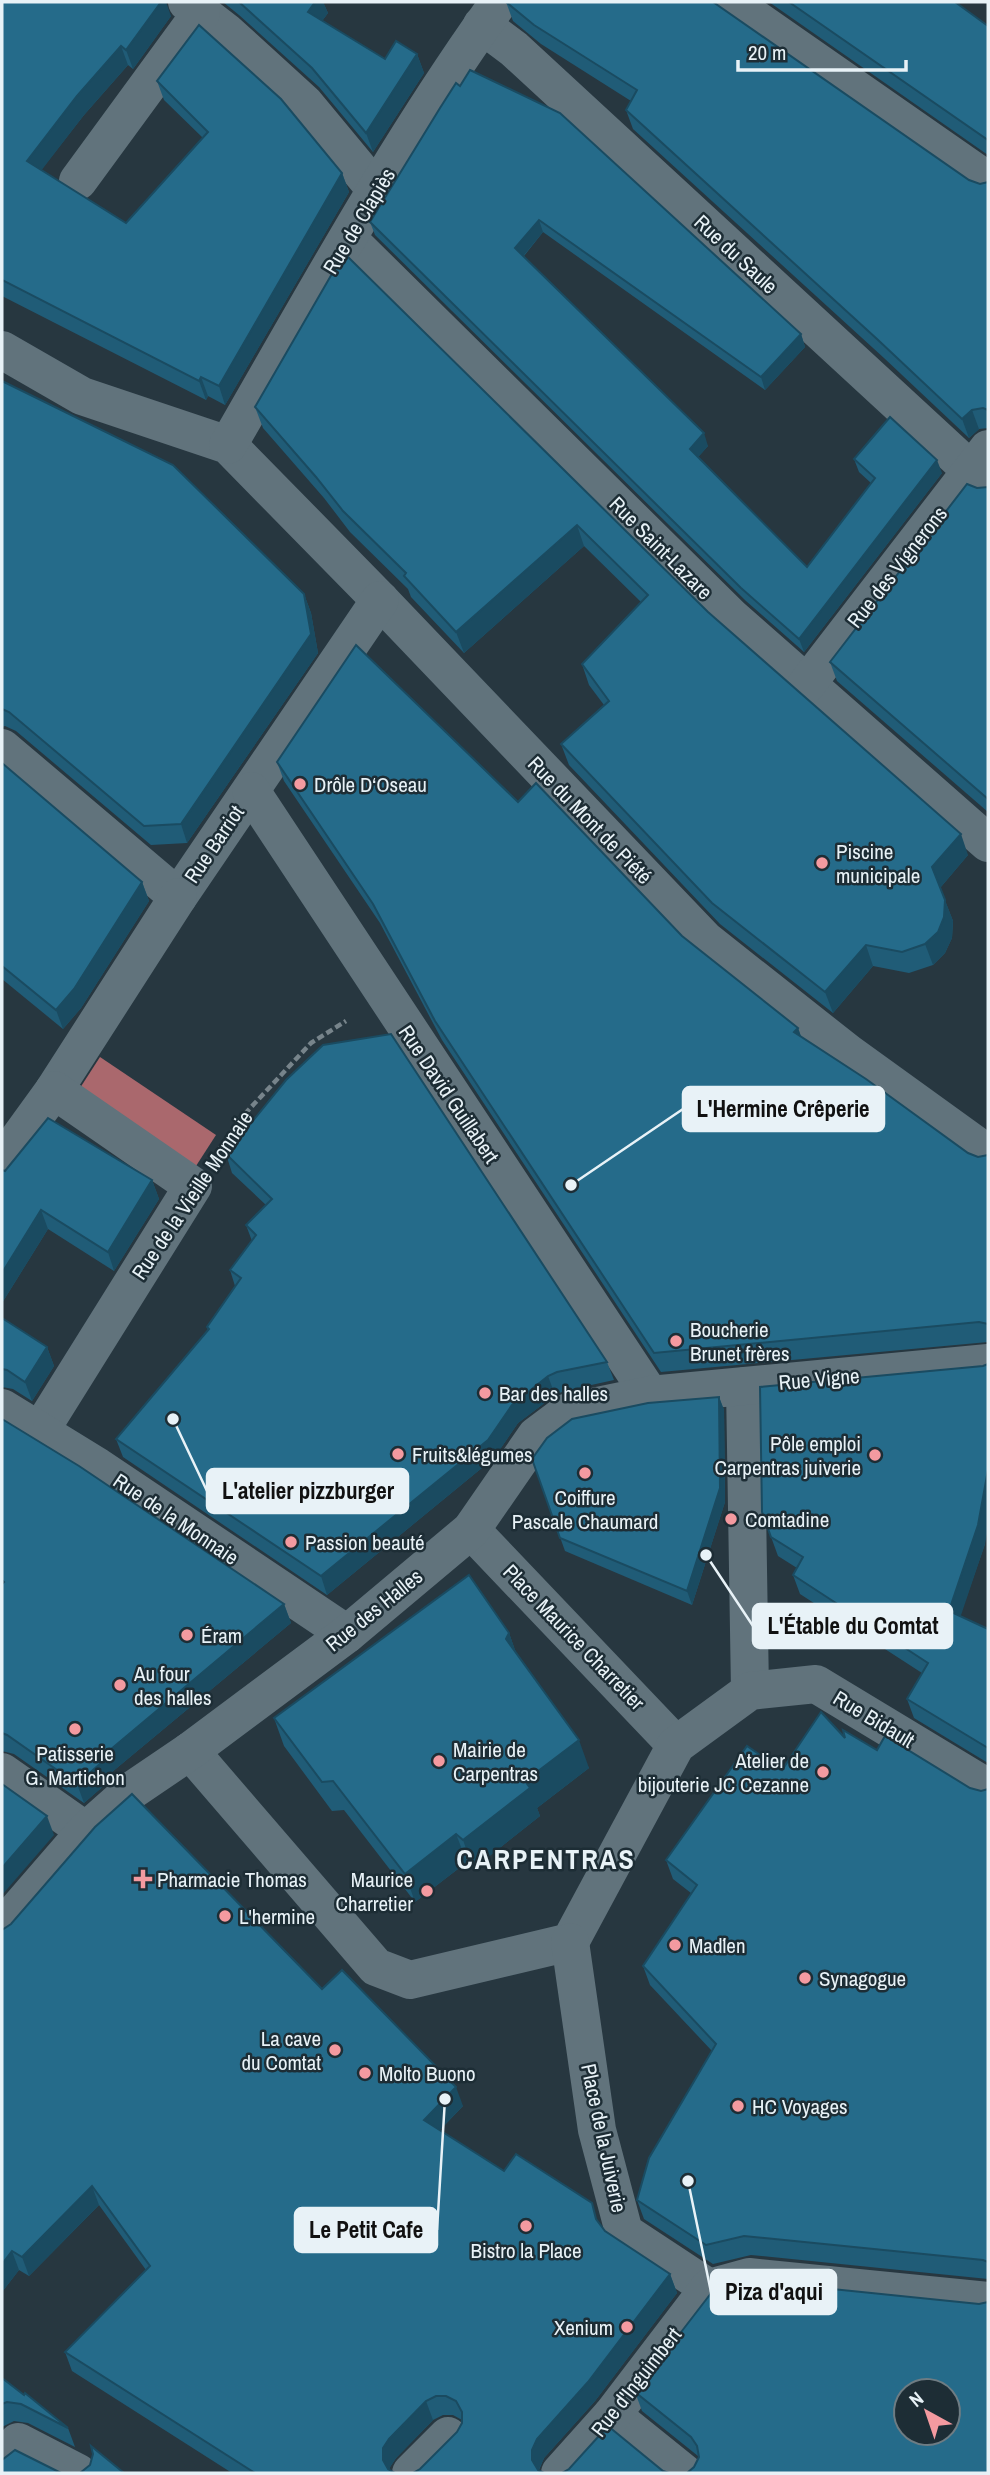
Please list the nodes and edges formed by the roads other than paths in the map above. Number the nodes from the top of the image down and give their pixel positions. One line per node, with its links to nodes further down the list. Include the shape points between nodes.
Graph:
1 (731, 2): 5 (street)
2 (194, 7): 4 (street); 6 (street, via 304,103)
3 (490, 13): 6 (street, Rue de Clapiès); 10 (street, Rue du Saule, via 514,49)
4 (78, 181)
5 (988, 181)
6 (377, 191): 7 (street, Rue de Clapiès)
7 (348, 239): 9 (street, Rue de Clapiès); 12 (street, Rue Saint-Lazare, via 731,617)
8 (2, 350): 9 (street, via 82,396)
9 (228, 445): 11 (street, Rue du Mont de Piété)
10 (983, 469): 12 (street, Rue des Vignerons)
11 (380, 600): 14 (street, Rue Barriot); 18 (street, Rue du Mont de Piété, via 705,940 848,1053)
12 (806, 685): 15 (street, Rue Saint-Lazare)
13 (2, 748): 16 (street, Rue Barriot)
14 (251, 791): 16 (street, Rue Barriot); 22 (street, Rue David Guillabert)
15 (988, 843)
16 (178, 897): 17 (street)
17 (54, 1090): 19 (street); 24 (street, Rue de la Vieille Monnaie, via 194,1186)
18 (988, 1154)
19 (2, 1162)
20 (988, 1363): 21 (street, Rue Vigne)
21 (745, 1386): 22 (street, Rue Vigne); 27 (street)
22 (650, 1395): 25 (street, Rue des Halles, via 568,1412 536,1436)
23 (2, 1408): 24 (street, Rue de la Monnaie)
24 (40, 1431): 26 (street, Rue de la Monnaie)
25 (471, 1530): 26 (street, Rue des Halles); 28 (street, Place Maurice Charretier)
26 (347, 1634): 29 (street, Rue des Halles)
27 (750, 1691): 28 (street); 31 (street, Rue Bidault, via 816,1685)
28 (676, 1745): 34 (street)
29 (190, 1751): 32 (street, Rue des Halles, via 131,1791); 34 (street, via 376,1967 410,1980)
30 (2, 1772): 32 (street)
31 (988, 1788)
32 (86, 1831): 33 (street, Rue des Halles)
33 (2, 1928)
34 (570, 1942): 35 (street, Place de la Juiverie, via 597,2130 624,2232)
35 (709, 2288): 36 (street, via 749,2277); 37 (street, Rue d'Inguimbert)
36 (988, 2301)
37 (612, 2415): 42 (street, Rue d'Inguimbert); 43 (street)
38 (448, 2436): 41 (street)
39 (2, 2458): 40 (street, via 18,2442)
40 (78, 2473)
41 (411, 2473)
42 (560, 2473)
43 (684, 2473)

